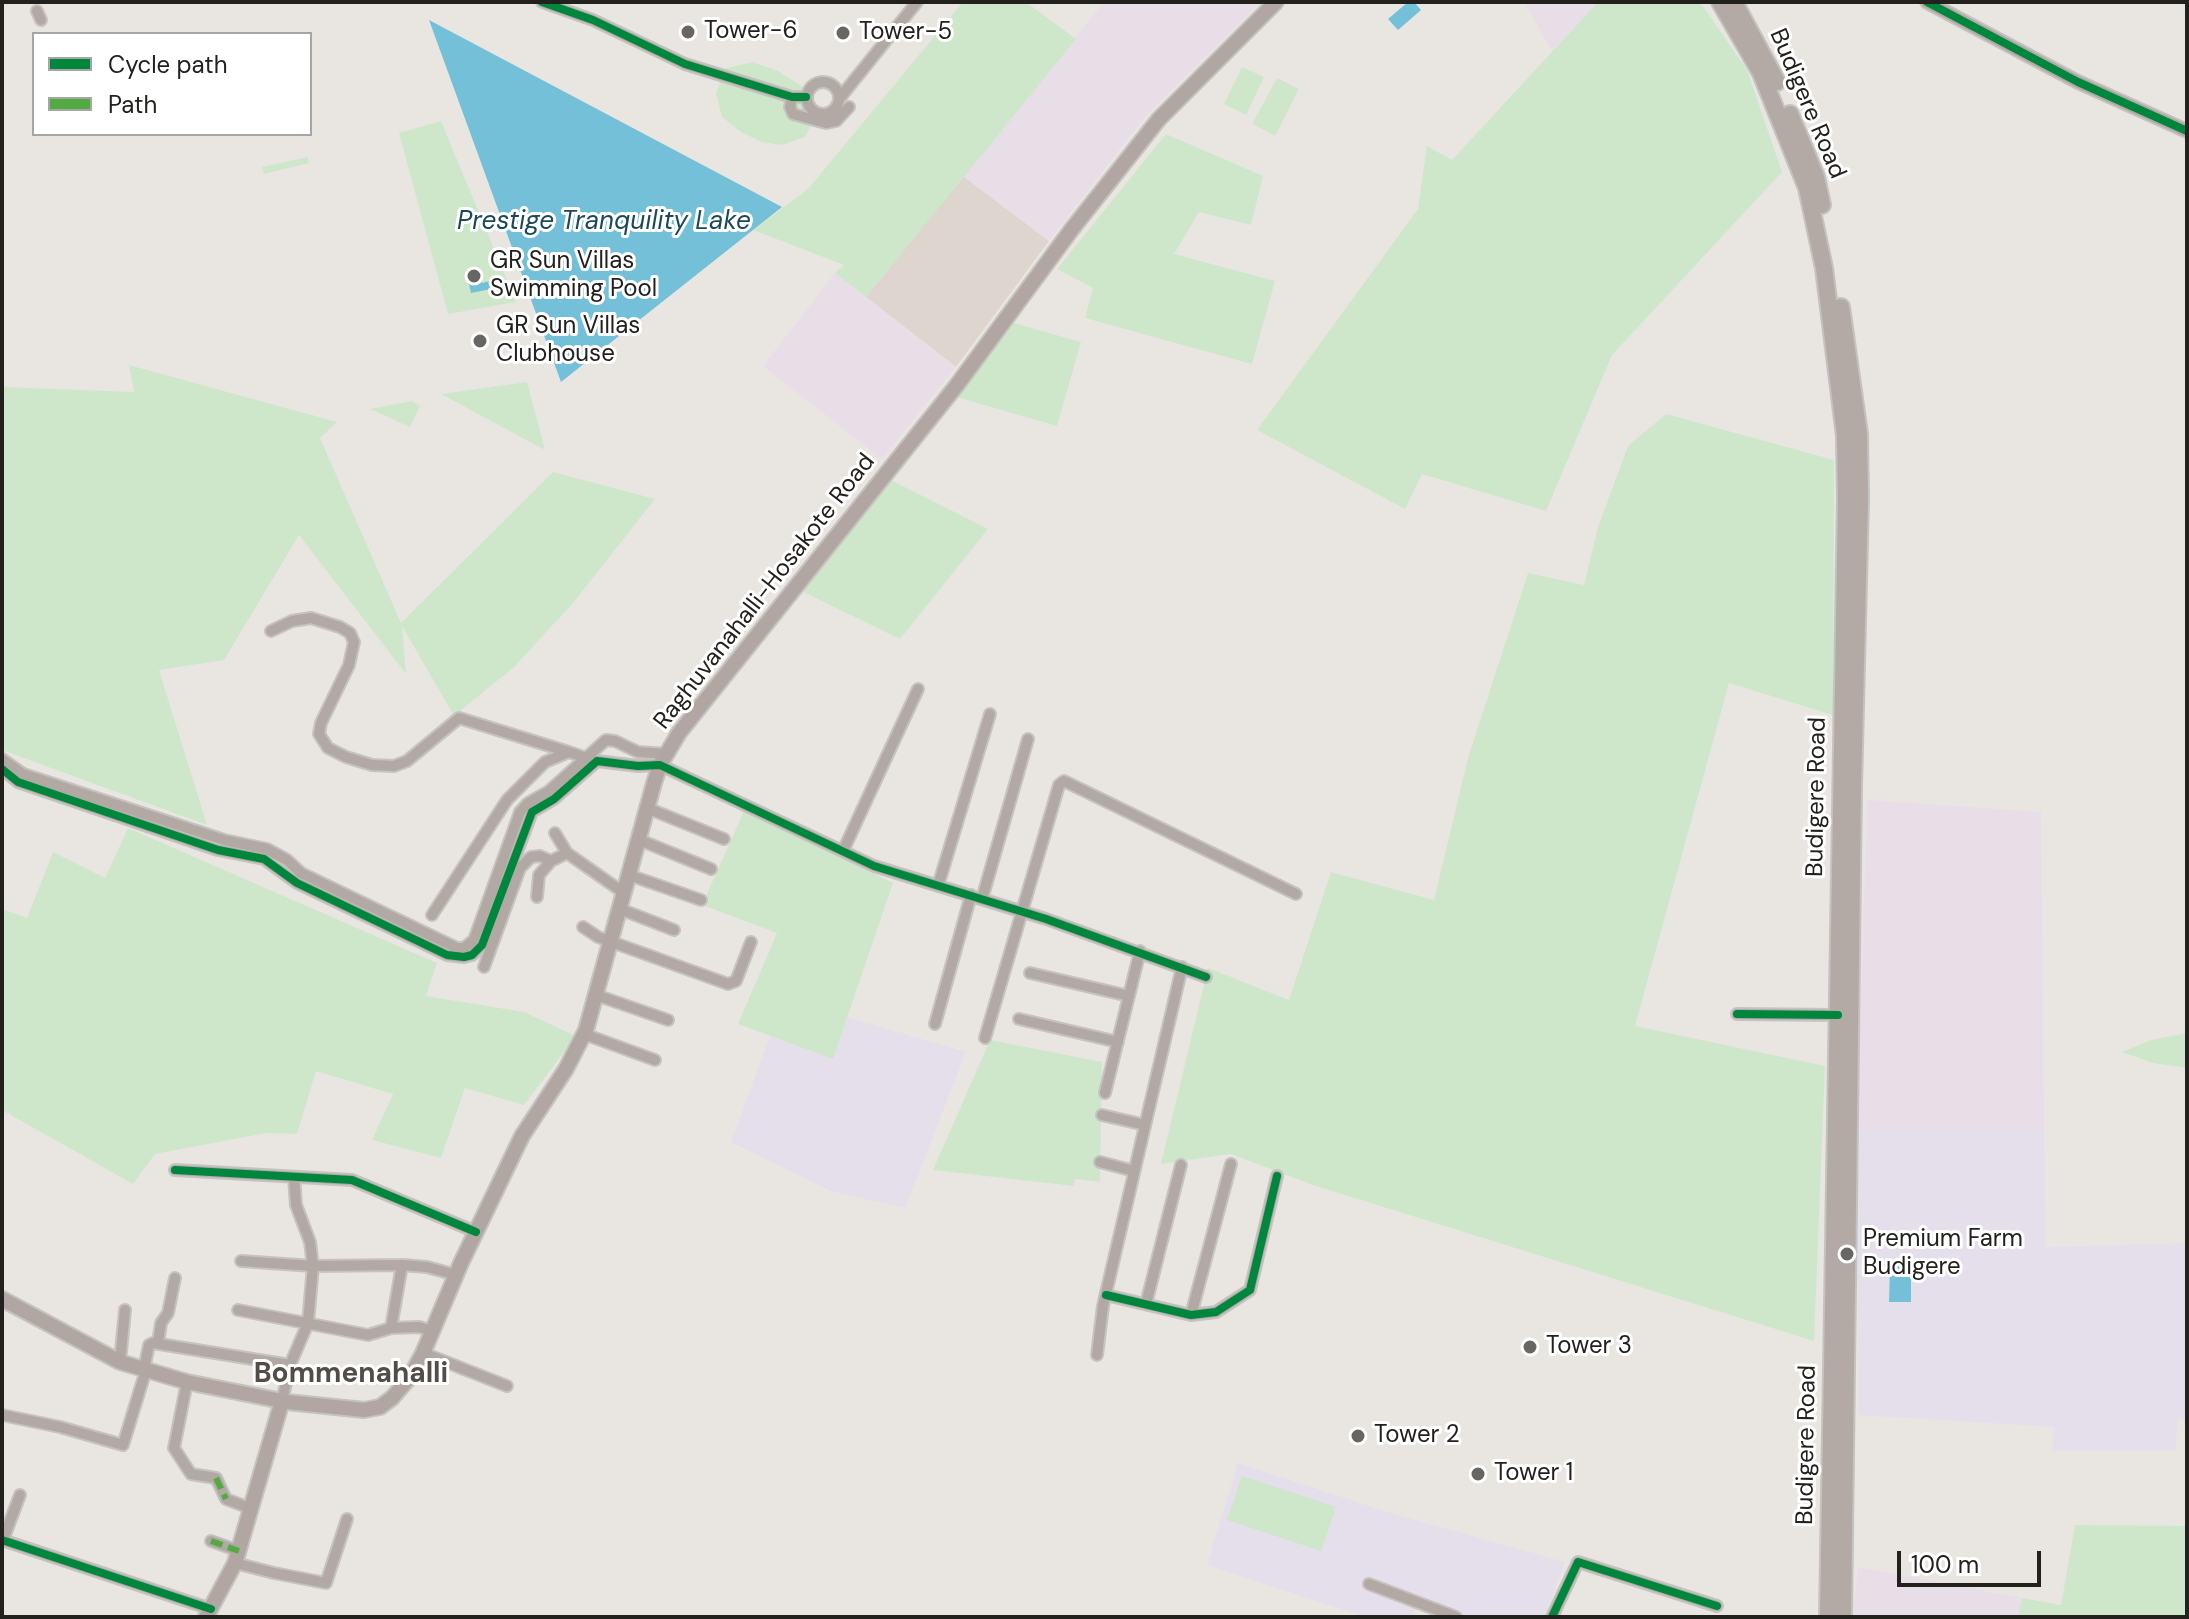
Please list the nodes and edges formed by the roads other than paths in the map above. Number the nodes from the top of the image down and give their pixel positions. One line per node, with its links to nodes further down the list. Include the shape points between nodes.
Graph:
1 (542, 2): 7 (street, via 685,64)
2 (917, 2): 9 (street)
3 (1276, 2): 18 (main road, Raghuvanahalli-Hosakote Road, via 1159,119 957,385 679,733)
4 (1720, 2): 52 (main road, Budigere Road, via 1765,82 1807,188 1836,347 1846,499)
5 (1734, 2): 59 (main road, Budigere Road, via 1774,74 1816,177 1859,434)
6 (1927, 2): 11 (street, via 2078,82)
7 (792, 97): 8 (street); 10 (street, via 793,114 826,123 836,121)
8 (806, 97): 9 (street, via 819,113 830,112); 9 (street, via 811,87 826,82)
9 (839, 99)
10 (849, 107)
11 (2187, 131)
12 (271, 631): 16 (street, via 311,618 350,633 354,642 349,665 319,734 328,748 346,757 394,766 459,718)
13 (918, 689): 26 (street)
14 (990, 714): 31 (street)
15 (1028, 739): 35 (street)
16 (569, 752): 19 (street); 39 (street, via 545,762 507,800)
17 (2, 759): 21 (street, via 21,773)
18 (664, 759): 19 (street, via 638,766); 19 (street, via 606,740); 22 (main road, Raghuvanahalli-Hosakote Road); 26 (street)
19 (591, 760): 21 (street, via 523,807 470,951 299,878 267,849)
20 (2, 769): 21 (street, via 18,782)
21 (111, 808)
22 (647, 808): 24 (main road, Raghuvanahalli-Hosakote Road); 25 (street)
23 (555, 833): 27 (street)
24 (637, 839): 29 (street); 30 (main road, Raghuvanahalli-Hosakote Road)
25 (724, 839)
26 (843, 851): 31 (street)
27 (567, 853): 28 (street); 32 (street)
28 (551, 861): 34 (street, via 539,875); 45 (street, via 531,857 520,868)
29 (711, 869)
30 (629, 875): 32 (main road, Raghuvanahalli-Hosakote Road); 36 (street)
31 (938, 886): 35 (street)
32 (624, 893): 37 (main road, Raghuvanahalli-Hosakote Road)
33 (1296, 894): 38 (street, via 1064,781)
34 (537, 897)
35 (977, 897): 38 (street); 55 (street)
36 (701, 900)
37 (620, 909): 41 (street); 42 (main road, Raghuvanahalli-Hosakote Road)
38 (1022, 912): 44 (street); 57 (street)
39 (432, 915)
40 (583, 927): 42 (street)
41 (674, 930)
42 (612, 942): 43 (street, via 730,984 736,981); 49 (main road, Raghuvanahalli-Hosakote Road)
43 (751, 942)
44 (1140, 951): 46 (street); 50 (street)
45 (484, 967)
46 (1182, 967): 48 (street); 63 (street)
47 (1030, 973): 50 (street)
48 (1206, 977)
49 (596, 995): 54 (street); 56 (main road, Raghuvanahalli-Hosakote Road)
50 (1129, 996): 58 (street)
51 (1737, 1014): 52 (street)
52 (1838, 1015): 59 (main road, Budigere Road)
53 (1019, 1019): 58 (street)
54 (668, 1020)
55 (935, 1024)
56 (584, 1034): 60 (street); 71 (main road, Raghuvanahalli-Hosakote Road, via 522,1136)
57 (985, 1038)
58 (1118, 1042): 61 (street)
59 (1844, 1054): 107 (main road, Budigere Road); 108 (main road, Budigere Road)
60 (655, 1060)
61 (1105, 1093)
62 (1102, 1115): 63 (street)
63 (1145, 1125): 68 (street)
64 (1100, 1162): 68 (street)
65 (1231, 1164): 82 (street)
66 (1181, 1165): 79 (street)
67 (175, 1170): 70 (street)
68 (1134, 1171): 77 (street)
69 (1277, 1176): 82 (street, via 1250,1290 1216,1312)
70 (294, 1177): 71 (street, via 352,1180); 74 (street)
71 (476, 1232): 75 (main road, Raghuvanahalli-Hosakote Road)
72 (241, 1261): 74 (street)
73 (402, 1265): 74 (street); 75 (street); 84 (street)
74 (313, 1266): 83 (street)
75 (456, 1275): 85 (main road, Raghuvanahalli-Hosakote Road)
76 (175, 1278): 86 (street)
77 (1106, 1295): 79 (street); 88 (street)
78 (2, 1299): 89 (main road, Raghuvanahalli-Hosakote Road)
79 (1146, 1304): 82 (street)
80 (125, 1310): 89 (street)
81 (238, 1310): 83 (street)
82 (1191, 1315)
83 (308, 1323): 84 (street, via 368,1335); 90 (street)
84 (391, 1328): 85 (street)
85 (433, 1331): 87 (main road, Raghuvanahalli-Hosakote Road)
86 (158, 1343): 90 (street); 91 (street, via 149,1345)
87 (423, 1353): 93 (street); 94 (main road, Raghuvanahalli-Hosakote Road, via 410,1377 380,1407)
88 (1097, 1355)
89 (120, 1362): 91 (main road, Raghuvanahalli-Hosakote Road)
90 (290, 1365): 94 (street)
91 (145, 1370): 92 (main road, Raghuvanahalli-Hosakote Road); 95 (street, via 123,1445)
92 (187, 1382): 94 (main road, Raghuvanahalli-Hosakote Road); 97 (street, via 174,1448 191,1474 216,1478 226,1499)
93 (507, 1386)
94 (282, 1401): 97 (main road)
95 (2, 1415)
96 (20, 1495): 99 (street)
97 (250, 1508): 101 (main road)
98 (347, 1519): 101 (street, via 326,1583 274,1573)
99 (3, 1540): 104 (street)
100 (211, 1541): 101 (street)
101 (237, 1557): 104 (main road)
102 (1369, 1584): 105 (street)
103 (1717, 1606): 106 (street, via 1578,1562)
104 (208, 1613)
105 (1456, 1617)
106 (1552, 1617)
107 (1828, 1617)
108 (1843, 1617)

